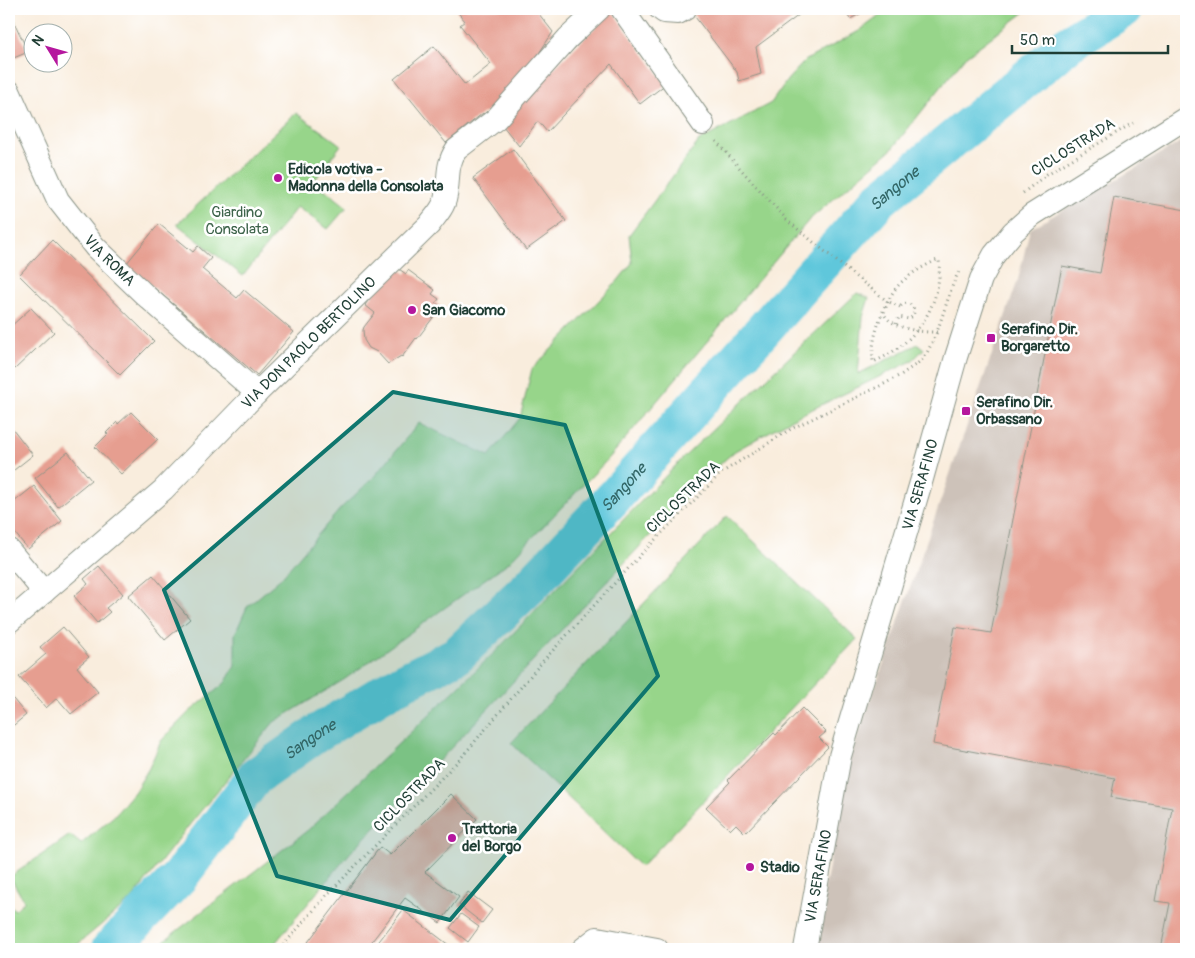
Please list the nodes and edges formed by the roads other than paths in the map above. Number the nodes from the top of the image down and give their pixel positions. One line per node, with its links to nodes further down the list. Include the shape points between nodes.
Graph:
1 (600, 9): 8 (street, VIA DON PAOLO BERTOLINO, via 568,38 496,119 456,150 448,166 444,204 429,225)
2 (622, 9): 7 (street)
3 (660, 9): 4 (street, via 678,13)
4 (685, 9)
5 (9, 91): 8 (street, VIA ROMA, via 58,200 95,247)
6 (1186, 118): 14 (street, VIA SERAFINO, via 1032,214 994,255 981,279 840,756)
7 (704, 124)
8 (257, 393): 10 (street, VIA DON PAOLO BERTOLINO, via 163,490)
9 (9, 550): 10 (street)
10 (44, 592): 11 (street, VIA DON PAOLO BERTOLINO)
11 (9, 622)
12 (583, 949): 13 (street, via 597,938)
13 (657, 949)
14 (805, 949)

